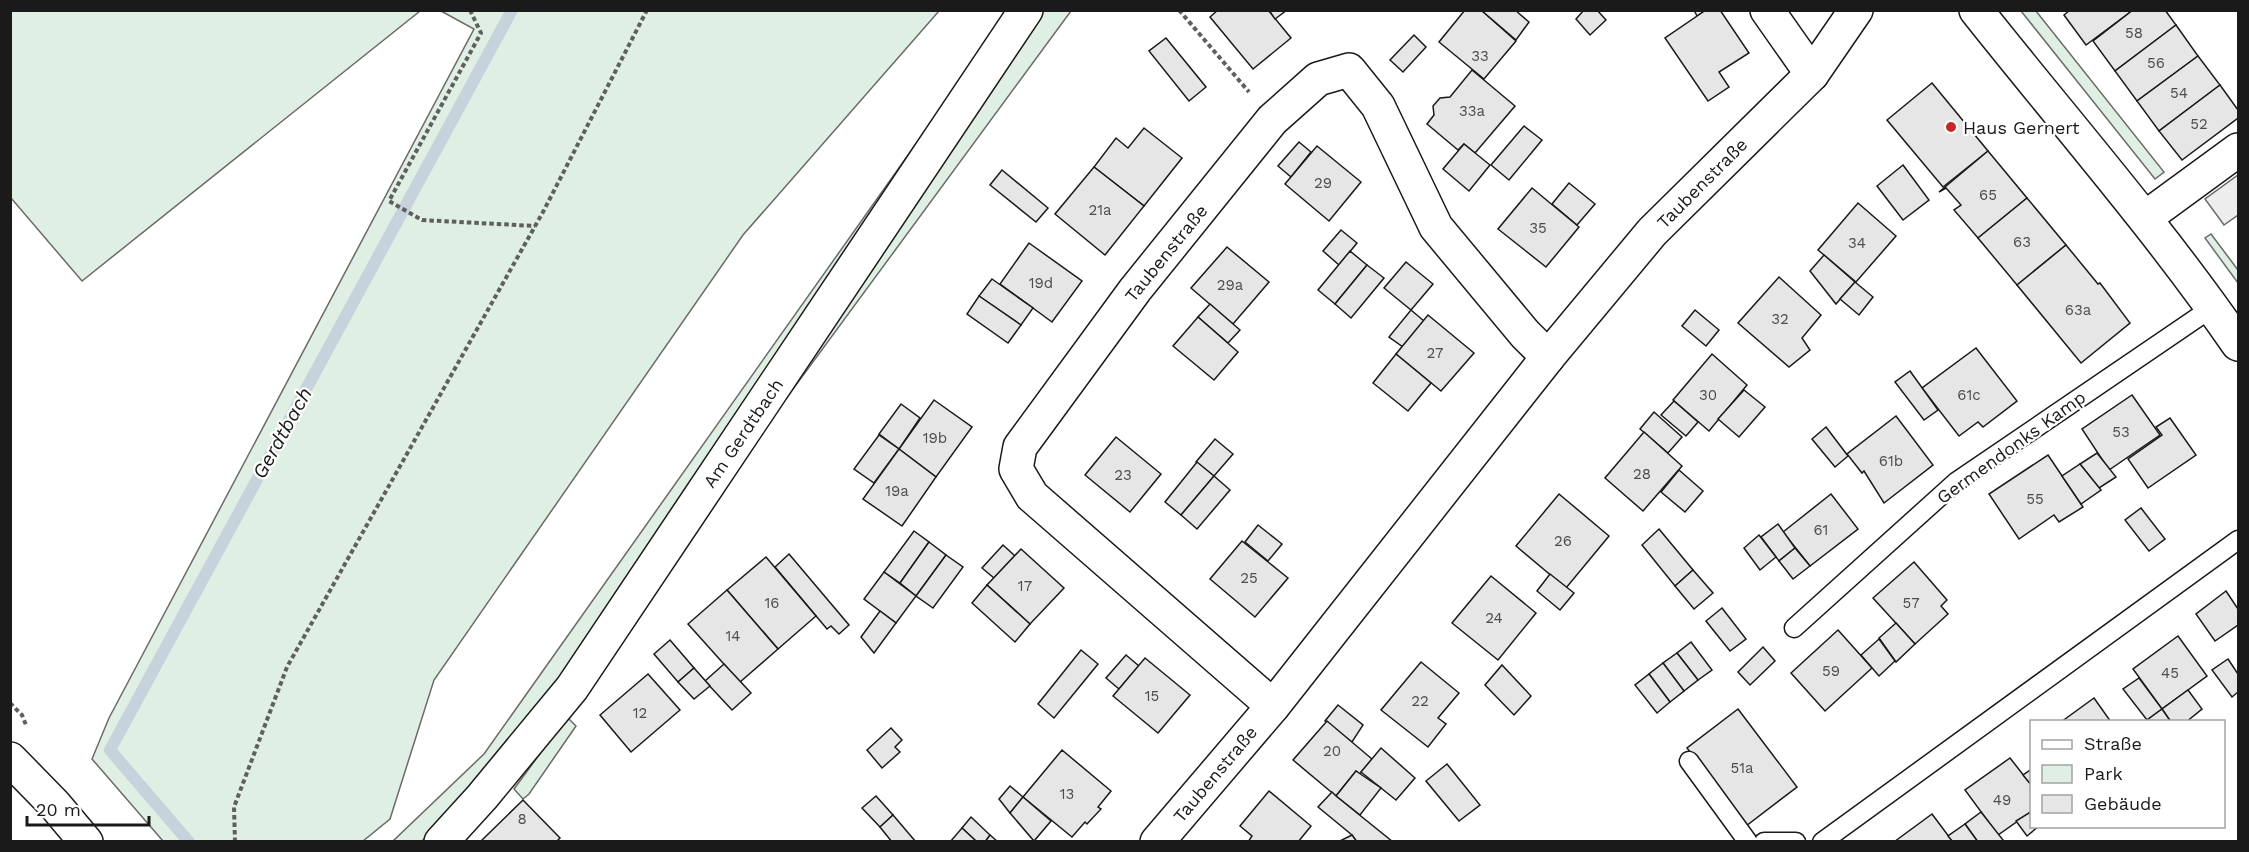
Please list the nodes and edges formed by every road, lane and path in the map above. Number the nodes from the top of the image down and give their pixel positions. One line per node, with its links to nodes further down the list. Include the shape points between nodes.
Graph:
1 (470, 10): 12 (path, via 481,33 389,201 422,220)
2 (647, 10): 12 (path)
3 (1026, 10): 23 (street, Am Gerdtbach, via 572,688)
4 (1179, 10): 9 (path)
5 (1767, 10): 8 (street)
6 (1856, 10): 8 (street, Taubenstraße)
7 (1976, 10): 11 (street)
8 (1812, 74): 15 (street, Taubenstraße, via 1652,232)
9 (1272, 120): 15 (street, Taubenstraße, via 1318,79 1349,70 1378,106 1436,227); 18 (street, Taubenstraße, via 1135,290 1020,447 1016,469 1032,496)
10 (2238, 150): 11 (street)
11 (2145, 218): 13 (street)
12 (535, 226): 22 (path, via 286,667 234,807)
13 (2213, 307): 14 (street); 17 (lane, Germendonks Kamp, via 1956,482)
14 (2238, 344)
15 (1548, 357): 18 (street, Taubenstraße)
16 (2238, 540): 28 (lane)
17 (1794, 628)
18 (1273, 706): 24 (street, Taubenstraße)
19 (10, 759): 21 (street)
20 (1689, 761): 25 (lane)
21 (86, 842)
22 (235, 842)
23 (441, 842)
24 (1157, 842)
25 (1748, 842)
26 (1764, 842): 27 (lane)
27 (1796, 842)
28 (1822, 842)

